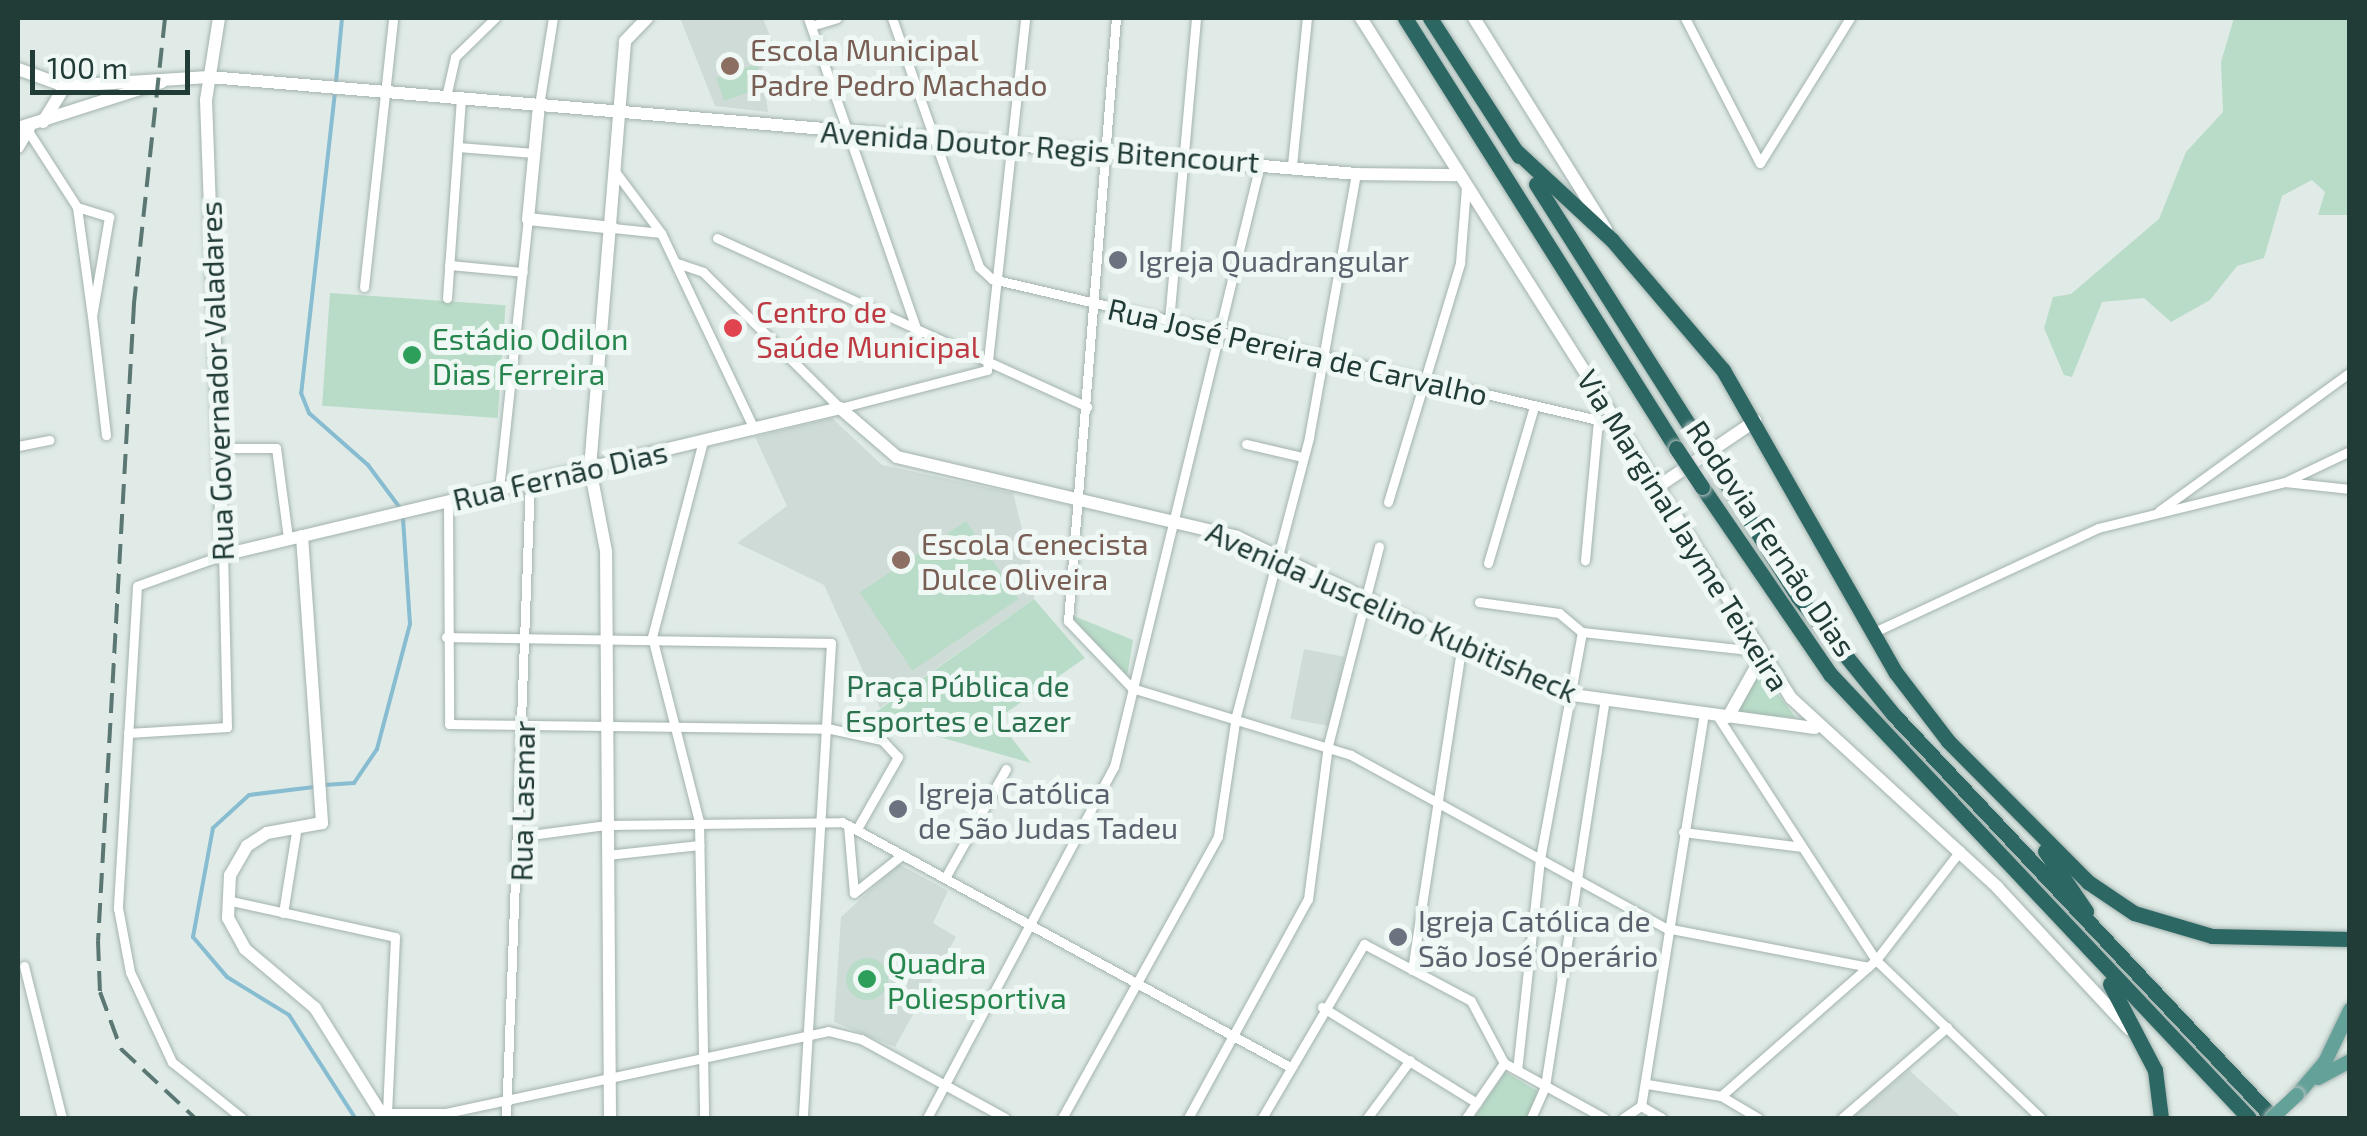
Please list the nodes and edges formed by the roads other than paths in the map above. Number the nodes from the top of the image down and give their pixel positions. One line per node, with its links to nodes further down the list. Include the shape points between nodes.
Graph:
1 (219, 18): 20 (street, Rua Governador Valadares)
2 (394, 18): 23 (street)
3 (495, 18): 24 (street, via 455,56)
4 (553, 18): 27 (street)
5 (647, 18): 28 (street, via 626,37)
6 (837, 18): 18 (street)
7 (892, 18): 33 (street)
8 (1025, 18): 34 (street)
9 (1116, 18): 39 (street)
10 (1196, 18): 40 (street)
11 (1307, 18): 42 (street)
12 (1360, 18): 45 (street, Via Marginal Jayme Teixeira)
13 (1405, 18): 144 (highway, Rodovia Fernão Dias, bridge, via 1676,448 1830,674)
14 (1430, 18): 37 (highway, Rodovia Fernão Dias)
15 (1685, 18): 16 (street, via 1760,163)
16 (1850, 18)
17 (1477, 19): 51 (street)
18 (810, 22): 32 (street)
19 (18, 69): 22 (street)
20 (209, 77): 21 (street, Avenida Doutor Regis Bitencourt); 23 (street, Avenida Doutor Regis Bitencourt); 77 (street, Rua Governador Valadares)
21 (154, 82): 22 (street, Avenida Doutor Regis Bitencourt); 29 (street)
22 (65, 86): 26 (street)
23 (384, 92): 24 (street, Avenida Doutor Regis Bitencourt); 56 (street)
24 (446, 97): 25 (street, Avenida Doutor Regis Bitencourt)
25 (462, 98): 27 (street, Avenida Doutor Regis Bitencourt); 36 (street)
26 (58, 100): 29 (street); 30 (street)
27 (539, 105): 28 (street, Avenida Doutor Regis Bitencourt); 38 (street)
28 (622, 112): 32 (street, Avenida Doutor Regis Bitencourt); 43 (street)
29 (71, 116): 30 (street)
30 (44, 122): 31 (street)
31 (25, 129): 35 (street); 46 (street)
32 (850, 132): 33 (street, Avenida Doutor Regis Bitencourt); 62 (street)
33 (933, 140): 34 (street, Avenida Doutor Regis Bitencourt); 55 (street, via 980,267)
34 (1014, 146): 39 (street, Avenida Doutor Regis Bitencourt); 55 (street)
35 (18, 147)
36 (458, 147): 38 (street); 53 (street)
37 (1515, 150): 51 (highway); 142 (highway, Rodovia Fernão Dias, bridge, via 1820,628)
38 (534, 153): 47 (street)
39 (1105, 153): 40 (street, Avenida Doutor Regis Bitencourt); 58 (street)
40 (1184, 159): 41 (street, Avenida Doutor Regis Bitencourt); 60 (street)
41 (1260, 161): 42 (street, Avenida Doutor Regis Bitencourt); 61 (street)
42 (1292, 165): 44 (street, Avenida Doutor Regis Bitencourt)
43 (617, 174): 48 (street); 49 (street)
44 (1356, 174): 45 (street, Avenida Doutor Regis Bitencourt); 63 (street)
45 (1466, 181): 66 (street, via 1460,263); 83 (street, Via Marginal Jayme Teixeira)
46 (77, 206): 59 (street); 59 (street, via 110,217)
47 (528, 219): 48 (street); 54 (street)
48 (613, 228): 49 (street); 80 (street)
49 (661, 233): 52 (street)
50 (717, 238): 62 (street)
51 (1612, 240): 70 (highway)
52 (676, 263): 69 (street, via 703,272); 71 (street)
53 (449, 265): 54 (street); 57 (street)
54 (524, 272): 84 (street)
55 (998, 280): 58 (street, Rua José Pereira de Carvalho); 64 (street)
56 (364, 287)
57 (447, 298)
58 (1090, 302): 60 (street, Rua José Pereira de Carvalho); 67 (street)
59 (92, 316): 72 (street)
60 (1169, 321): 61 (street, Rua José Pereira de Carvalho)
61 (1222, 333): 63 (street, Rua José Pereira de Carvalho); 90 (street)
62 (918, 334): 64 (street)
63 (1320, 354): 66 (street, Rua José Pereira de Carvalho); 79 (street)
64 (991, 364): 67 (street); 69 (street, Rua Fernão Dias, via 973,378)
65 (2350, 372): 89 (street)
66 (1426, 382): 68 (street, Rua José Pereira de Carvalho); 88 (street)
67 (1087, 407): 86 (street)
68 (1534, 407): 95 (street, Rua José Pereira de Carvalho, via 1598,420); 96 (street)
69 (840, 408): 71 (street, Rua Fernão Dias); 86 (street, Avenida Juscelino Kubitisheck, via 887,453)
70 (1755, 421): 83 (street); 100 (highway)
71 (754, 429): 74 (street, Rua Fernão Dias)
72 (106, 435)
73 (49, 440): 76 (street)
74 (703, 441): 80 (street, Rua Fernão Dias); 103 (street)
75 (1246, 444): 79 (street)
76 (18, 446)
77 (215, 448): 91 (street, via 276,448); 93 (street, Rua Governador Valadares)
78 (2350, 451): 82 (street)
79 (1302, 457): 94 (street)
80 (590, 468): 81 (street, Rua Fernão Dias); 104 (street, via 606,551)
81 (530, 482): 84 (street, Rua Fernão Dias); 102 (street, Rua Lasmar)
82 (2285, 482): 85 (street); 89 (street)
83 (1656, 488): 106 (street, Via Marginal Jayme Teixeira)
84 (499, 489): 87 (street, Rua Fernão Dias)
85 (2350, 489)
86 (1072, 499): 90 (street, Avenida Juscelino Kubitisheck); 107 (street, via 1066,617)
87 (448, 502): 91 (street, Rua Fernão Dias); 101 (street)
88 (1388, 502)
89 (2148, 518): 100 (street, via 2098,528)
90 (1173, 519): 94 (street, Avenida Juscelino Kubitisheck); 107 (street)
91 (295, 537): 93 (street, Rua Fernão Dias); 125 (street, via 322,823)
92 (1380, 546): 97 (street)
93 (223, 555): 118 (street, Rua Fernão Dias, via 146,576 135,592); 118 (street, Rua Governador Valadares, via 228,723 212,734)
94 (1275, 556): 97 (street, Avenida Juscelino Kubitisheck); 110 (street)
95 (1584, 560)
96 (1488, 562)
97 (1362, 591): 105 (street, Avenida Juscelino Kubitisheck); 119 (street)
98 (1479, 602): 99 (street, via 1558,612)
99 (1582, 632): 106 (street); 108 (street)
100 (1872, 633): 122 (highway, via 1927,715)
101 (446, 636): 102 (street); 114 (street, via 445,719 462,727)
102 (526, 636): 104 (street); 114 (street, Rua Lasmar)
103 (652, 637): 104 (street); 115 (street); 116 (street, via 833,646)
104 (606, 638): 117 (street)
105 (1462, 639): 108 (street, Avenida Juscelino Kubitisheck); 121 (street)
106 (1758, 655): 112 (street); 113 (street, Via Marginal Jayme Teixeira)
107 (1132, 688): 110 (street); 140 (street, via 1106,792)
108 (1566, 694): 109 (street, Avenida Juscelino Kubitisheck); 135 (street)
109 (1604, 700): 111 (street, Avenida Juscelino Kubitisheck); 137 (street)
110 (1236, 716): 119 (street); 149 (street, via 1218,836)
111 (1703, 717): 112 (street, Avenida Juscelino Kubitisheck); 128 (street)
112 (1723, 717): 113 (street, Avenida Juscelino Kubitisheck); 131 (street)
113 (1815, 728): 132 (street, Via Marginal Jayme Teixeira)
114 (523, 729): 117 (street); 129 (street, Rua Lasmar)
115 (676, 730): 116 (street); 117 (street); 124 (street)
116 (831, 730): 123 (street); 127 (street, via 898,752)
117 (604, 731): 126 (street)
118 (128, 732): 175 (street, via 118,908 130,972 176,1067)
119 (1328, 744): 121 (street); 155 (street, via 1308,899)
120 (1006, 768): 136 (street)
121 (1435, 800): 135 (street); 148 (street)
122 (2015, 812): 142 (highway); 143 (highway, via 2088,882 2159,923 2236,940)
123 (819, 820): 124 (street); 127 (street); 154 (street)
124 (699, 822): 126 (street); 130 (street)
125 (297, 826): 138 (street, via 247,846); 139 (street)
126 (607, 826): 129 (street); 133 (street)
127 (853, 827): 134 (street); 134 (street, via 855,893)
128 (1683, 832): 131 (street); 141 (street)
129 (522, 836): 170 (street, Rua Lasmar)
130 (699, 845): 133 (street); 158 (street)
131 (1802, 847): 145 (street)
132 (1960, 851): 145 (street); 157 (street, Via Marginal Jayme Teixeira)
133 (606, 855): 164 (street)
134 (902, 855): 136 (street)
135 (1540, 860): 137 (street); 163 (street)
136 (944, 878): 140 (street)
137 (1580, 882): 141 (street); 168 (street)
138 (227, 900): 139 (street); 173 (street, via 237,939 315,1008)
139 (284, 913): 173 (street, via 395,937)
140 (1034, 928): 149 (street); 167 (street)
141 (1666, 928): 147 (street); 165 (street)
142 (2100, 936): 197 (highway, Rodovia Fernão Dias)
143 (2350, 939)
144 (2083, 943): 156 (highway, Rodovia Fernão Dias); 157 (highway)
145 (1876, 960): 147 (street); 153 (street)
146 (24, 966): 174 (street)
147 (1868, 967): 169 (street)
148 (1412, 970): 151 (street, via 1368,945 1351,956); 161 (street, via 1476,1006 1486,1042)
149 (1137, 984): 155 (street); 182 (street)
150 (2350, 992): 152 (main road)
151 (1322, 1006): 159 (street); 162 (street)
152 (2350, 1008): 166 (main road)
153 (1947, 1027): 192 (street); 193 (street)
154 (802, 1032): 158 (street); 167 (street, via 861,1038); 179 (street)
155 (1234, 1036): 162 (street); 183 (street)
156 (2176, 1043): 195 (highway); 196 (highway, Rodovia Fernão Dias)
157 (2146, 1050): 194 (highway)
158 (704, 1053): 164 (street); 178 (street)
159 (1410, 1060): 171 (street); 185 (street)
160 (2350, 1061): 166 (main road)
161 (1504, 1063): 163 (street); 171 (street)
162 (1290, 1067): 184 (street)
163 (1517, 1070): 168 (street)
164 (611, 1074): 170 (street); 177 (street)
165 (1647, 1084): 169 (street); 172 (street)
166 (2309, 1084): 197 (main road, bridge)
167 (945, 1086): 180 (street); 181 (street)
168 (1545, 1086): 187 (street); 188 (street)
169 (1721, 1096): 191 (street)
170 (507, 1099): 173 (street, via 446,1113); 176 (street, Rua Lasmar)
171 (1477, 1103): 186 (street)
172 (1641, 1106): 189 (street); 190 (street)
173 (384, 1114)
174 (62, 1118)
175 (242, 1118)
176 (506, 1118)
177 (610, 1118)
178 (704, 1118)
179 (803, 1118)
180 (926, 1118)
181 (1005, 1118)
182 (1062, 1118)
183 (1188, 1118)
184 (1262, 1118)
185 (1367, 1118)
186 (1466, 1118)
187 (1530, 1118)
188 (1604, 1118)
189 (1623, 1118)
190 (1662, 1118)
191 (1758, 1118)
192 (1842, 1118)
193 (2041, 1118)
194 (2161, 1118)
195 (2234, 1118)
196 (2249, 1118)
197 (2273, 1118)

